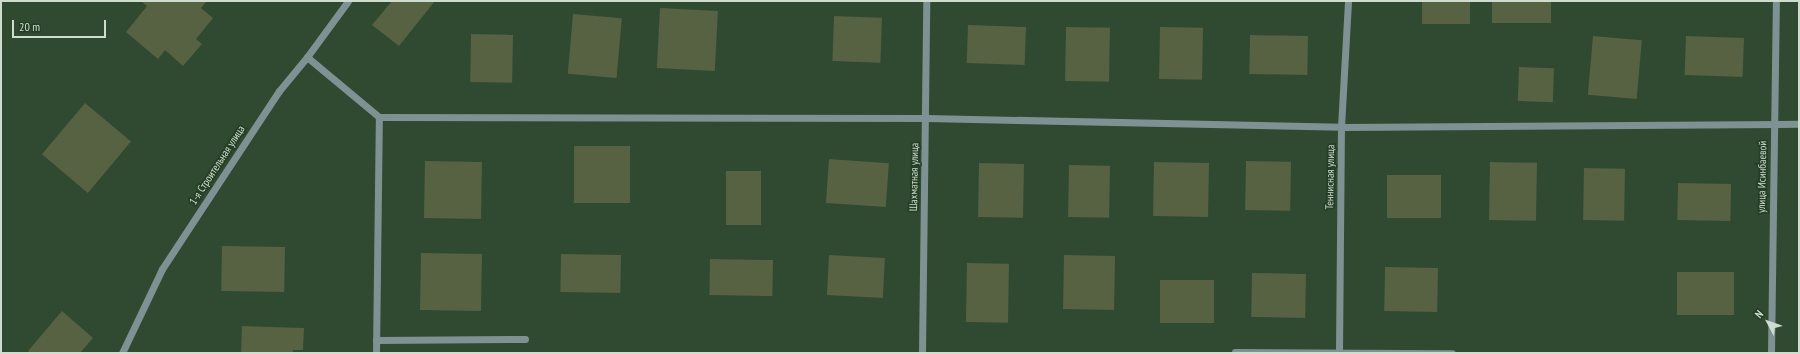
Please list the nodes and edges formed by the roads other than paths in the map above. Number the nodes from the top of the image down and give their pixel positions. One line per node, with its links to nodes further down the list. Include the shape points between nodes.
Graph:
1 (348, 1): 5 (street, 1-я Строительная улица)
2 (926, 1): 7 (street, Шахматная улица)
3 (1348, 1): 10 (street, Теннисная улица)
4 (1776, 1): 8 (street, улица Исинбаевой)
5 (307, 57): 6 (street); 15 (street, 1-я Строительная улица, via 279,90 162,269)
6 (379, 116): 7 (street); 12 (street)
7 (926, 118): 10 (street); 17 (street, Шахматная улица)
8 (1774, 123): 9 (street); 10 (street); 19 (street, улица Исинбаевой)
9 (1799, 124)
10 (1341, 127): 14 (street, Теннисная улица)
11 (525, 339): 12 (street)
12 (376, 340): 16 (street)
13 (1235, 352): 14 (street)
14 (1339, 352): 18 (street)
15 (122, 353)
16 (376, 353)
17 (922, 353)
18 (1452, 353)
19 (1771, 353)

